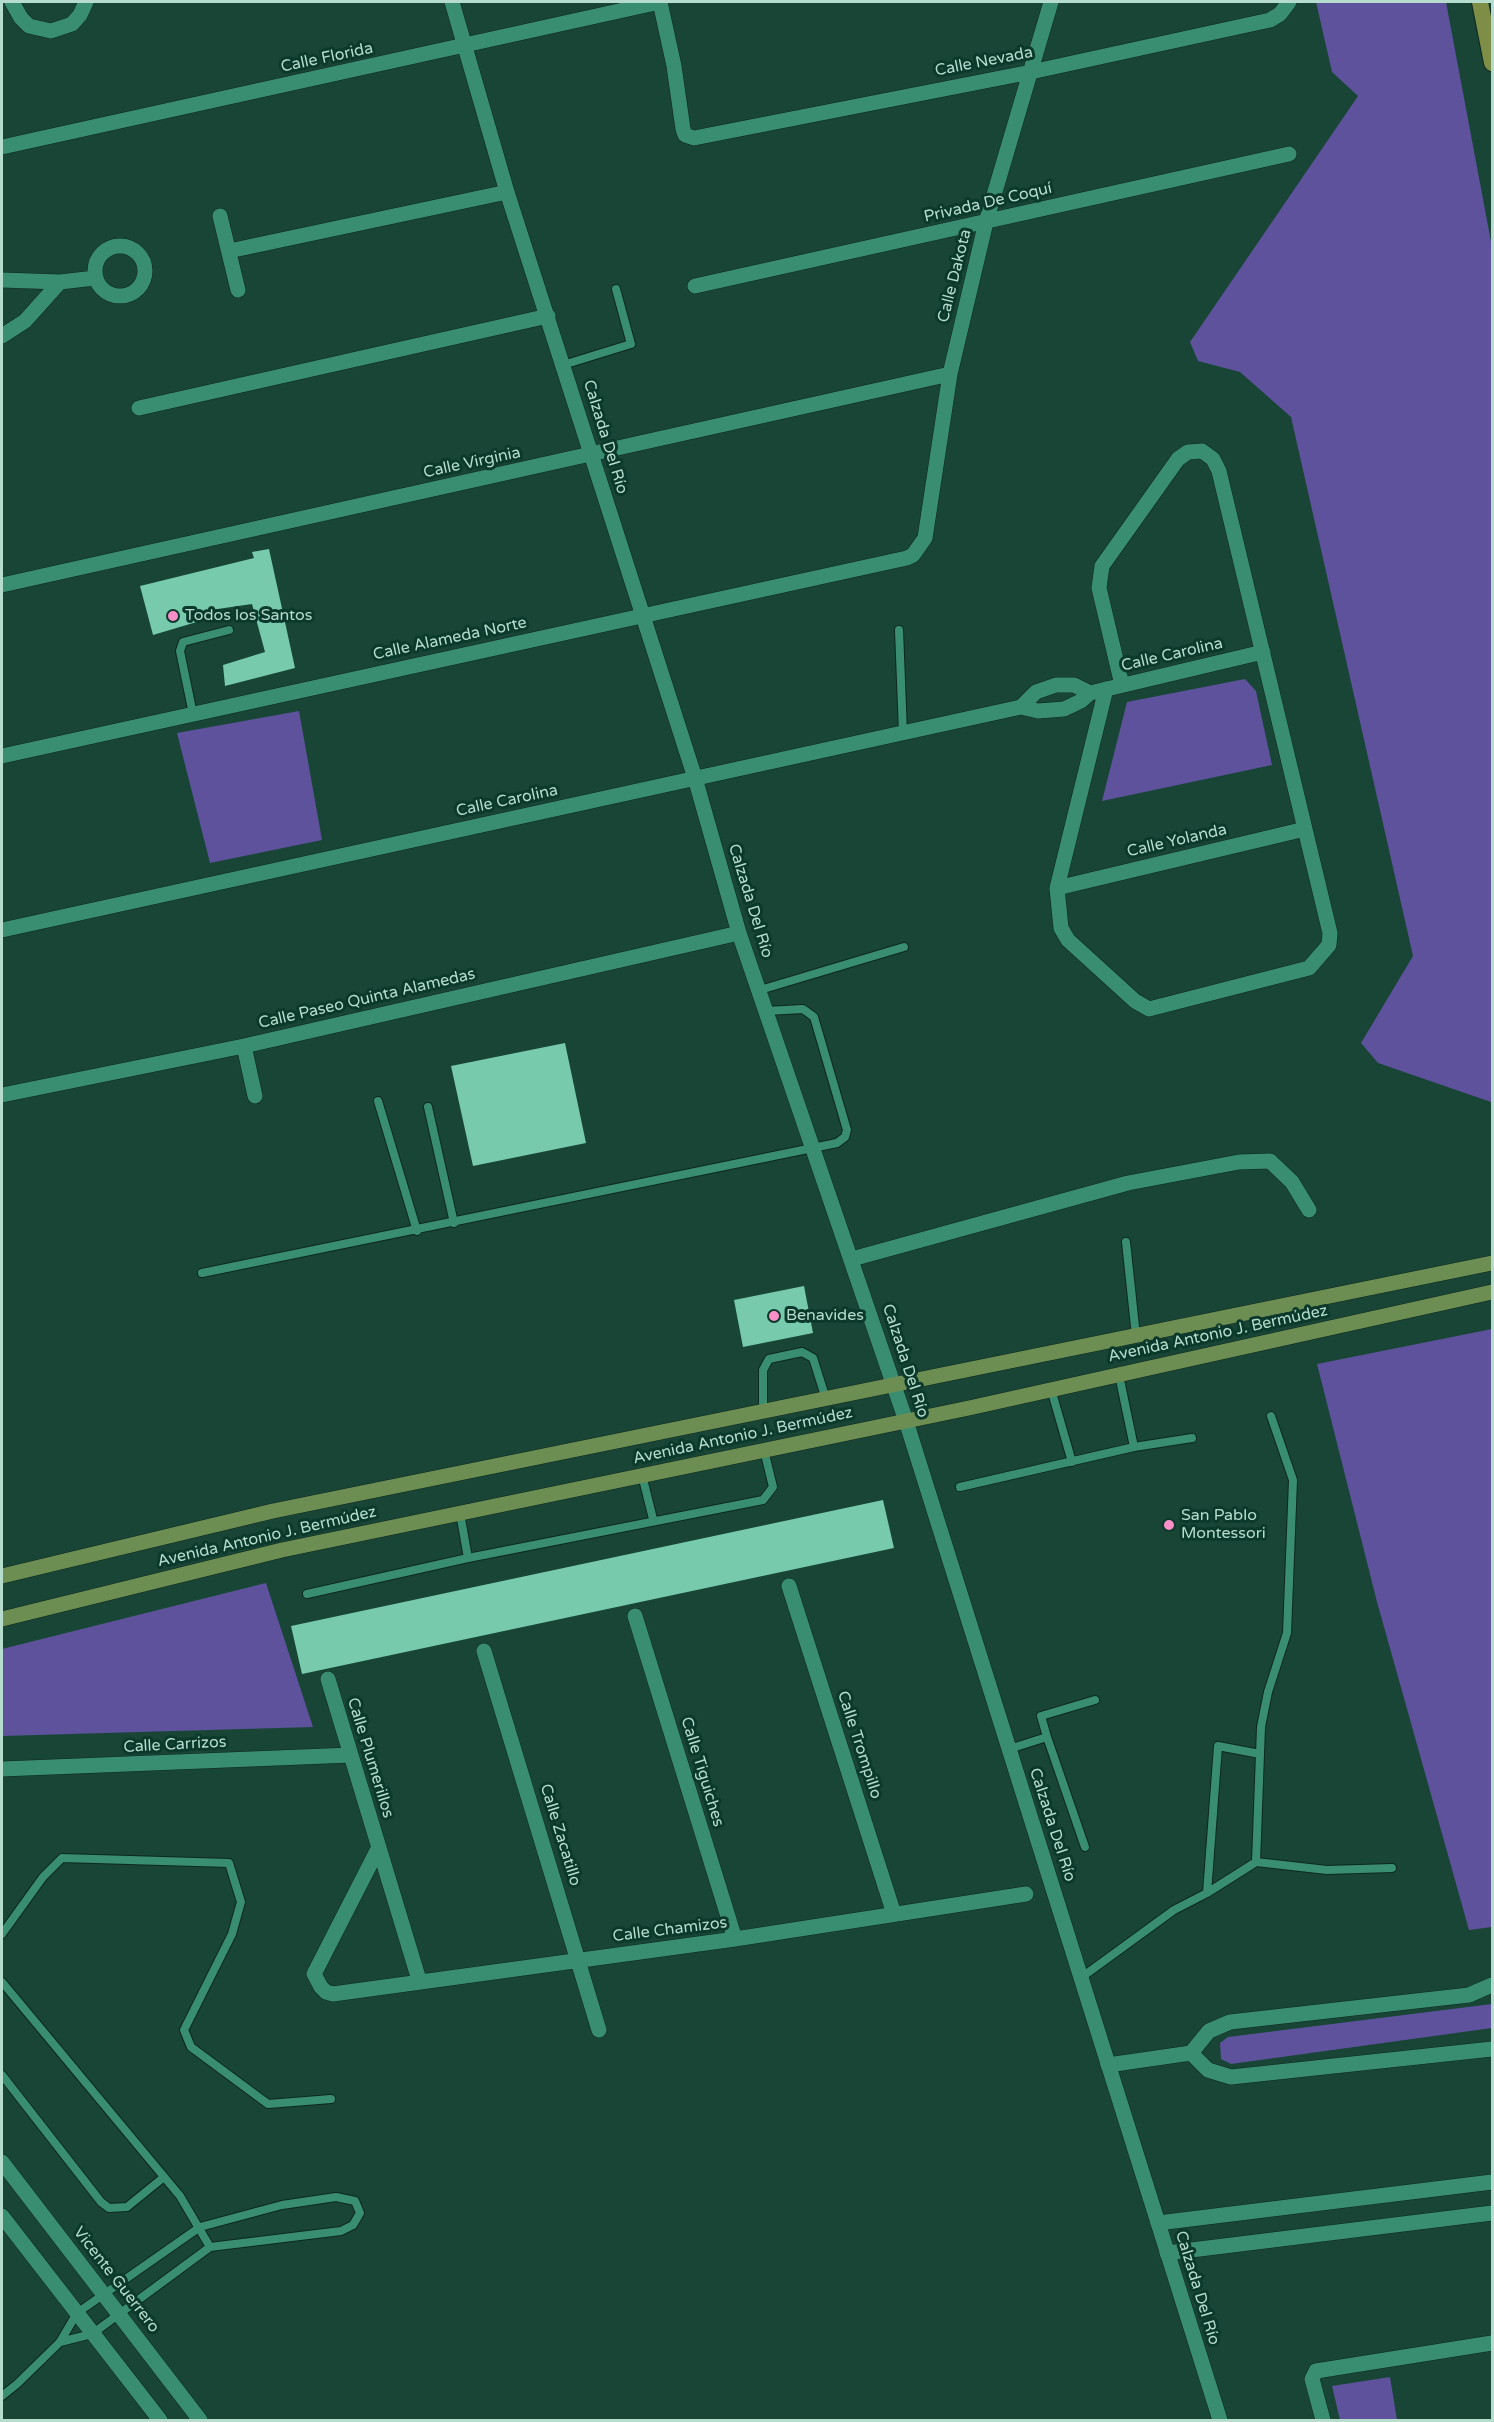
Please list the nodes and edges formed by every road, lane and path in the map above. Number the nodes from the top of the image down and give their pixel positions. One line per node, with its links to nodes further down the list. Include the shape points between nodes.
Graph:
1 (12, 2): 2 (street, via 29,26 51,31 72,24)
2 (86, 2)
3 (452, 2): 8 (street, Calzada Del Río)
4 (660, 2): 8 (street, Calle Florida); 11 (street, Calle Florida)
5 (1051, 2): 10 (street, Calle Dakota)
6 (1289, 2): 10 (street, Calle Nevada, via 1270,20)
7 (1480, 2): 9 (highway)
8 (465, 46): 12 (street, Calle Florida); 14 (street, Calzada Del Río)
9 (1492, 63)
10 (1030, 72): 11 (street, Calle Nevada, via 703,137 689,138); 16 (street, Calle Dakota)
11 (683, 129)
12 (2, 147)
13 (1288, 154): 16 (street, Privada De Coquí)
14 (507, 192): 17 (street); 24 (street, Calzada Del Río)
15 (220, 216): 17 (street)
16 (986, 222): 21 (street, Privada De Coquí); 27 (street, Calle Dakota)
17 (229, 251): 22 (street)
18 (95, 278): 20 (street)
19 (2, 280): 20 (street)
20 (60, 282): 25 (street, via 24,321)
21 (695, 286)
22 (238, 290)
23 (616, 290): 26 (lane, via 631,344)
24 (548, 315): 26 (street, Calzada Del Río); 28 (street)
25 (2, 336)
26 (563, 365): 29 (street, Calzada Del Río)
27 (950, 374): 29 (street, Calle Virginia); 30 (street, Calle Dakota, via 925,538)
28 (139, 408)
29 (591, 456): 31 (street, Calle Virginia); 32 (street, Calzada Del Río)
30 (907, 558): 32 (street, Calle Alameda Norte)
31 (2, 585)
32 (642, 616): 40 (street, Calle Alameda Norte); 43 (street, Calzada Del Río)
33 (229, 630): 40 (lane, via 183,642 180,651)
34 (899, 630): 41 (lane)
35 (1263, 652): 36 (street, Calle Carolina); 36 (street, via 1218,466 1202,451 1188,452 1178,459 1102,566 1099,588); 44 (street)
36 (1122, 685): 37 (street, Calle Carolina)
37 (1106, 689): 38 (street, Calle Carolina); 45 (street)
38 (1090, 693): 39 (street, Calle Carolina, via 1075,705 1055,711); 39 (street, Calle Carolina, via 1065,684 1046,687)
39 (1021, 707): 41 (street, Calle Carolina)
40 (193, 714): 42 (street, Calle Alameda Norte)
41 (903, 733): 43 (street, Calle Carolina)
42 (2, 756)
43 (695, 778): 46 (street, Calle Carolina); 47 (street, Calzada Del Río)
44 (1305, 829): 45 (street, Calle Yolanda); 45 (street, via 1330,933 1329,945 1321,956 1303,969 1154,1009 1135,1001 1068,940 1061,928)
45 (1058, 888)
46 (2, 930)
47 (739, 933): 49 (street, Calzada Del Río); 51 (street, Calle Paseo Quinta Alamedas)
48 (904, 947): 49 (lane)
49 (760, 990): 50 (street, Calzada Del Río)
50 (766, 1011): 56 (street, Calzada Del Río); 56 (lane, via 803,1009 814,1017 847,1130 837,1143)
51 (244, 1046): 52 (street, Calle Paseo Quinta Alamedas); 53 (street)
52 (2, 1095)
53 (255, 1096)
54 (378, 1101): 59 (lane)
55 (428, 1107): 58 (lane)
56 (814, 1148): 58 (lane); 61 (street, Calzada Del Río)
57 (1310, 1210): 61 (street, via 1292,1182 1269,1161 1239,1162 1128,1183)
58 (454, 1223): 59 (lane)
59 (417, 1231): 63 (lane)
60 (1126, 1242): 65 (lane)
61 (852, 1258): 67 (street, Calzada Del Río)
62 (1492, 1263): 65 (main road, Avenida Antonio J. Bermúdez)
63 (202, 1273)
64 (1492, 1292): 66 (main road, Avenida Antonio J. Bermúdez)
65 (1136, 1336): 67 (main road, Avenida Antonio J. Bermúdez)
66 (1119, 1375): 68 (main road, Avenida Antonio J. Bermúdez); 74 (lane)
67 (894, 1386): 69 (main road, Avenida Antonio J. Bermúdez); 72 (street, Calzada Del Río)
68 (1052, 1389): 72 (main road, Avenida Antonio J. Bermúdez); 76 (lane)
69 (826, 1399): 70 (main road, Avenida Antonio J. Bermúdez); 70 (lane, via 813,1358 802,1352 769,1359 763,1370)
70 (763, 1412): 82 (main road, Avenida Antonio J. Bermúdez, via 273,1511)
71 (1271, 1416): 92 (lane, via 1293,1480 1287,1633 1268,1692)
72 (906, 1421): 75 (main road, Avenida Antonio J. Bermúdez); 91 (street, Calzada Del Río)
73 (1192, 1438): 74 (lane)
74 (1134, 1448): 76 (lane)
75 (764, 1450): 77 (main road, Avenida Antonio J. Bermúdez); 80 (lane, via 772,1487 763,1500)
76 (1072, 1462): 78 (lane)
77 (642, 1475): 79 (main road, Avenida Antonio J. Bermúdez); 80 (lane)
78 (960, 1486)
79 (460, 1513): 81 (lane); 86 (main road, Avenida Antonio J. Bermúdez, via 282,1550)
80 (652, 1520): 81 (lane)
81 (468, 1557): 84 (lane)
82 (2, 1576)
83 (789, 1586): 101 (street, Calle Trompillo)
84 (307, 1594)
85 (635, 1616): 103 (street, Calle Tiguiches)
86 (2, 1619)
87 (484, 1651): 104 (street, Calle Zacatillo)
88 (328, 1679): 93 (street, Calle Plumerillos)
89 (1095, 1700): 90 (lane, via 1041,1716)
90 (1047, 1737): 91 (lane); 96 (lane)
91 (1009, 1749): 105 (street, Calzada Del Río)
92 (1260, 1754): 97 (lane); 99 (lane, via 1218,1746)
93 (351, 1755): 94 (street, Calle Carrizos); 95 (street, Calle Plumerillos)
94 (2, 1769)
95 (379, 1847): 106 (street, Calle Plumerillos); 106 (street, Calle Chamizos, via 314,1974 321,1987 333,1994)
96 (1085, 1847)
97 (1256, 1862): 98 (lane, via 1327,1870); 99 (lane)
98 (1392, 1868)
99 (1207, 1893): 105 (lane, via 1174,1910)
100 (1026, 1894): 101 (street, Calle Chamizos)
101 (894, 1914): 103 (street, Calle Chamizos)
102 (2, 1934): 114 (lane, via 43,1877 62,1858 229,1863 241,1902 232,1934 184,2030 191,2047 268,2104)
103 (735, 1939): 104 (street, Calle Chamizos)
104 (580, 1960): 106 (street, Calle Chamizos); 109 (street, Calle Zacatillo)
105 (1082, 1977): 112 (street, Calzada Del Río)
106 (419, 1980)
107 (2, 1982): 116 (lane)
108 (1492, 1985): 111 (street, via 1469,1995 1230,2022 1209,2031)
109 (599, 2030)
110 (1492, 2049): 111 (street, via 1231,2077 1208,2070)
111 (1191, 2053): 112 (street)
112 (1108, 2065): 120 (street, Calzada Del Río)
113 (2, 2075): 116 (lane, via 109,2208 127,2207)
114 (331, 2099)
115 (2, 2163): 124 (street, Vicente Guerrero)
116 (164, 2177): 121 (lane)
117 (1492, 2182): 120 (street)
118 (1492, 2213): 123 (street)
119 (2, 2216): 125 (street)
120 (1158, 2223): 123 (street, Calzada Del Río)
121 (200, 2227): 122 (lane); 122 (lane, via 282,2205 336,2197 355,2201 360,2212 353,2225 340,2231); 124 (lane)
122 (210, 2247): 126 (lane)
123 (1167, 2253): 133 (street, Calzada Del Río)
124 (103, 2294): 125 (lane); 126 (street, Vicente Guerrero)
125 (77, 2313): 127 (street); 128 (lane)
126 (120, 2314): 127 (lane); 132 (street, Vicente Guerrero)
127 (92, 2334): 128 (lane); 131 (street)
128 (60, 2342): 130 (lane)
129 (1492, 2343): 134 (street, via 1316,2371 1312,2379)
130 (2, 2396)
131 (160, 2421)
132 (201, 2421)
133 (1220, 2421)
134 (1323, 2421)

